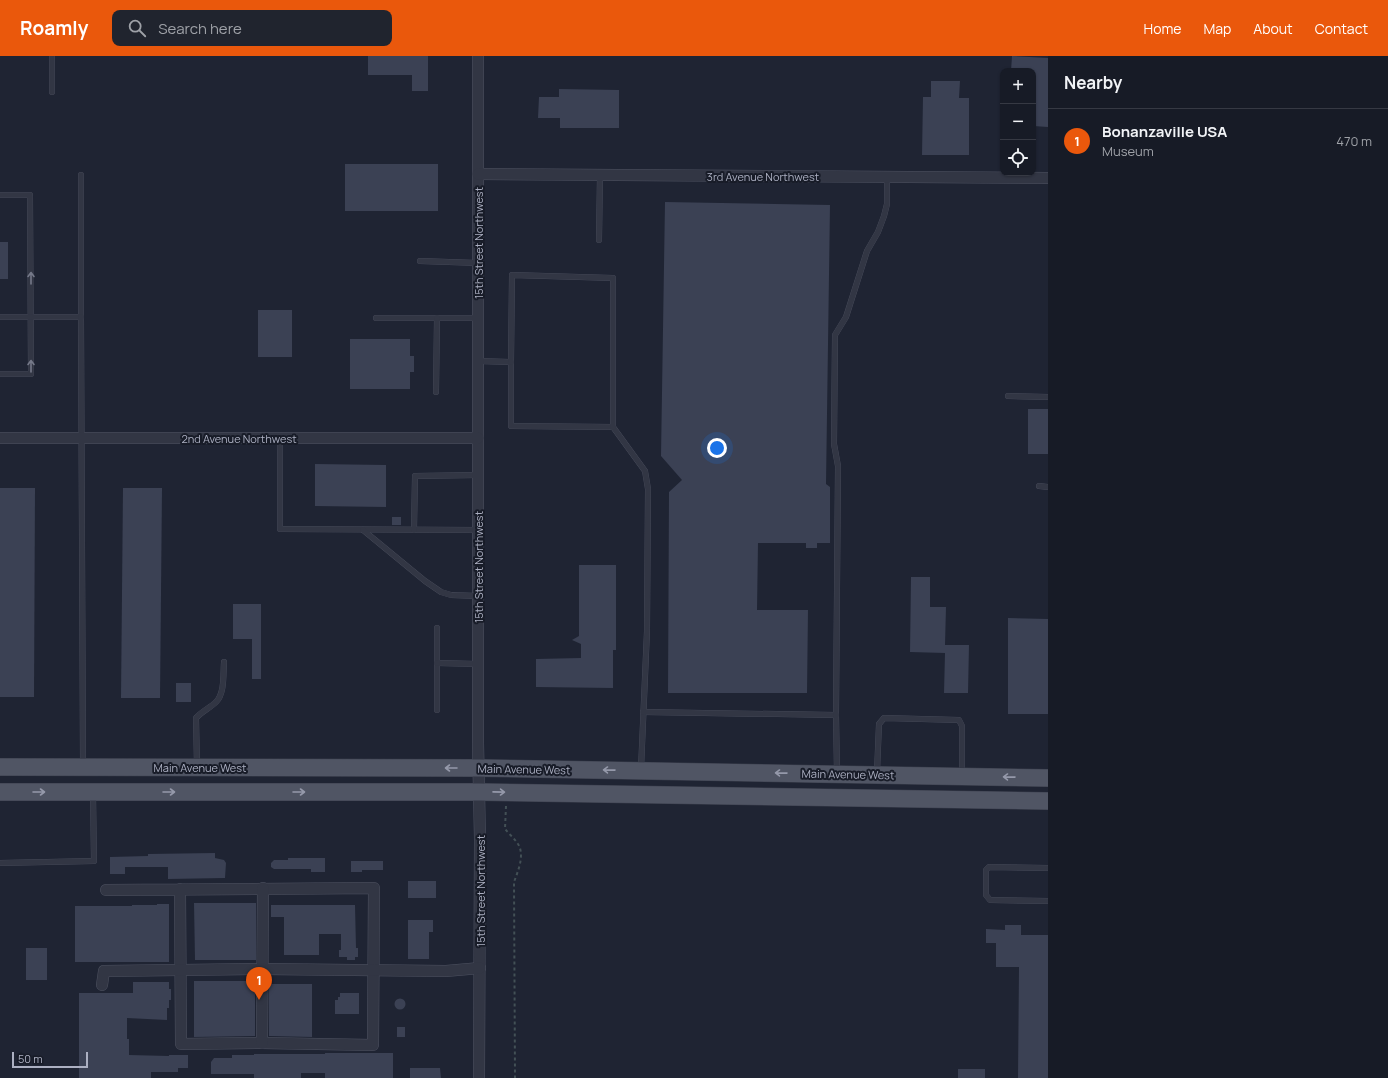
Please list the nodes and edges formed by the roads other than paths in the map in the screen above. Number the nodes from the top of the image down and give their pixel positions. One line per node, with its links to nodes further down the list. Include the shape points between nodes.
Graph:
1 (52, 56): 3 (lane)
2 (478, 56): 4 (street, 15th Street Northwest)
3 (52, 92)
4 (478, 174): 5 (street, 3rd Avenue Northwest); 12 (street, 15th Street Northwest)
5 (600, 175): 7 (street, 3rd Avenue Northwest); 10 (lane)
6 (81, 176): 15 (lane)
7 (886, 177): 8 (street, 3rd Avenue Northwest); 43 (lane, via 884,216 867,251 846,317 835,334 834,444 838,466)
8 (1048, 178)
9 (0, 195): 14 (lane, one-way to 9, via 30,195)
10 (599, 240)
11 (420, 261): 12 (lane)
12 (478, 263): 18 (street, 15th Street Northwest)
13 (0, 317): 14 (lane)
14 (31, 317): 15 (lane); 21 (lane, one-way to 14, via 31,374)
15 (81, 317): 26 (lane)
16 (376, 318): 17 (lane)
17 (437, 318): 18 (lane); 22 (lane)
18 (478, 318): 19 (street, 15th Street Northwest)
19 (478, 361): 20 (lane); 29 (street, 15th Street Northwest)
20 (511, 362): 25 (lane, via 511,426); 25 (lane, via 512,275 613,278)
21 (0, 374)
22 (436, 392)
23 (1008, 396): 24 (lane)
24 (1048, 397)
25 (613, 427): 42 (lane, via 645,471 648,489 647,631)
26 (81, 437): 27 (street, 2nd Avenue Northwest); 28 (street, 2nd Avenue Northwest); 45 (lane)
27 (0, 438)
28 (280, 438): 29 (street, 2nd Avenue Northwest); 33 (lane, via 280,529)
29 (478, 438): 30 (street, 15th Street Northwest)
30 (478, 475): 34 (lane, via 415,476); 35 (street, 15th Street Northwest)
31 (1039, 486): 32 (lane)
32 (1048, 486)
33 (363, 530): 34 (lane); 36 (lane, via 441,592)
34 (414, 530): 35 (lane)
35 (478, 530): 36 (street, 15th Street Northwest)
36 (478, 596): 40 (street, 15th Street Northwest)
37 (437, 628): 39 (lane)
38 (224, 662): 46 (lane, via 221,694 215,703 196,718)
39 (437, 663): 40 (lane); 41 (lane)
40 (478, 664): 47 (street, 15th Street Northwest)
41 (437, 710)
42 (643, 712): 43 (lane); 48 (lane)
43 (836, 714): 49 (lane)
44 (0, 767): 45 (main road, Main Avenue West)
45 (83, 767): 46 (main road, Main Avenue West)
46 (197, 767): 47 (main road, Main Avenue West, one-way to 46)
47 (480, 768): 48 (main road, Main Avenue West, one-way to 47); 55 (street, 15th Street Northwest)
48 (641, 771): 49 (main road, Main Avenue West, one-way to 48)
49 (837, 774): 50 (main road, Main Avenue West)
50 (877, 775): 51 (main road, Main Avenue West); 51 (lane, via 879,724 884,718 959,720 962,726)
51 (962, 776): 52 (main road, Main Avenue West, one-way to 51)
52 (1048, 778)
53 (0, 792): 54 (main road, one-way to 54)
54 (93, 792): 55 (main road, one-way to 55); 57 (lane, via 94,861)
55 (479, 792): 56 (main road, one-way to 56); 63 (street, 15th Street Northwest)
56 (1048, 801)
57 (0, 863)
58 (1048, 868): 62 (lane, via 989,867 986,870 986,895 990,900)
59 (180, 888): 60 (street); 61 (street); 65 (street)
60 (262, 888): 64 (street); 66 (street, via 374,888)
61 (106, 890)
62 (1048, 901)
63 (480, 968): 66 (street, via 446,971); 69 (street, 15th Street Northwest)
64 (262, 969): 65 (street); 66 (street); 68 (street)
65 (180, 970): 67 (street, via 104,971); 68 (street, via 181,1044)
66 (374, 970): 68 (street, via 373,1044)
67 (102, 984)
68 (262, 1043)
69 (480, 1078)

